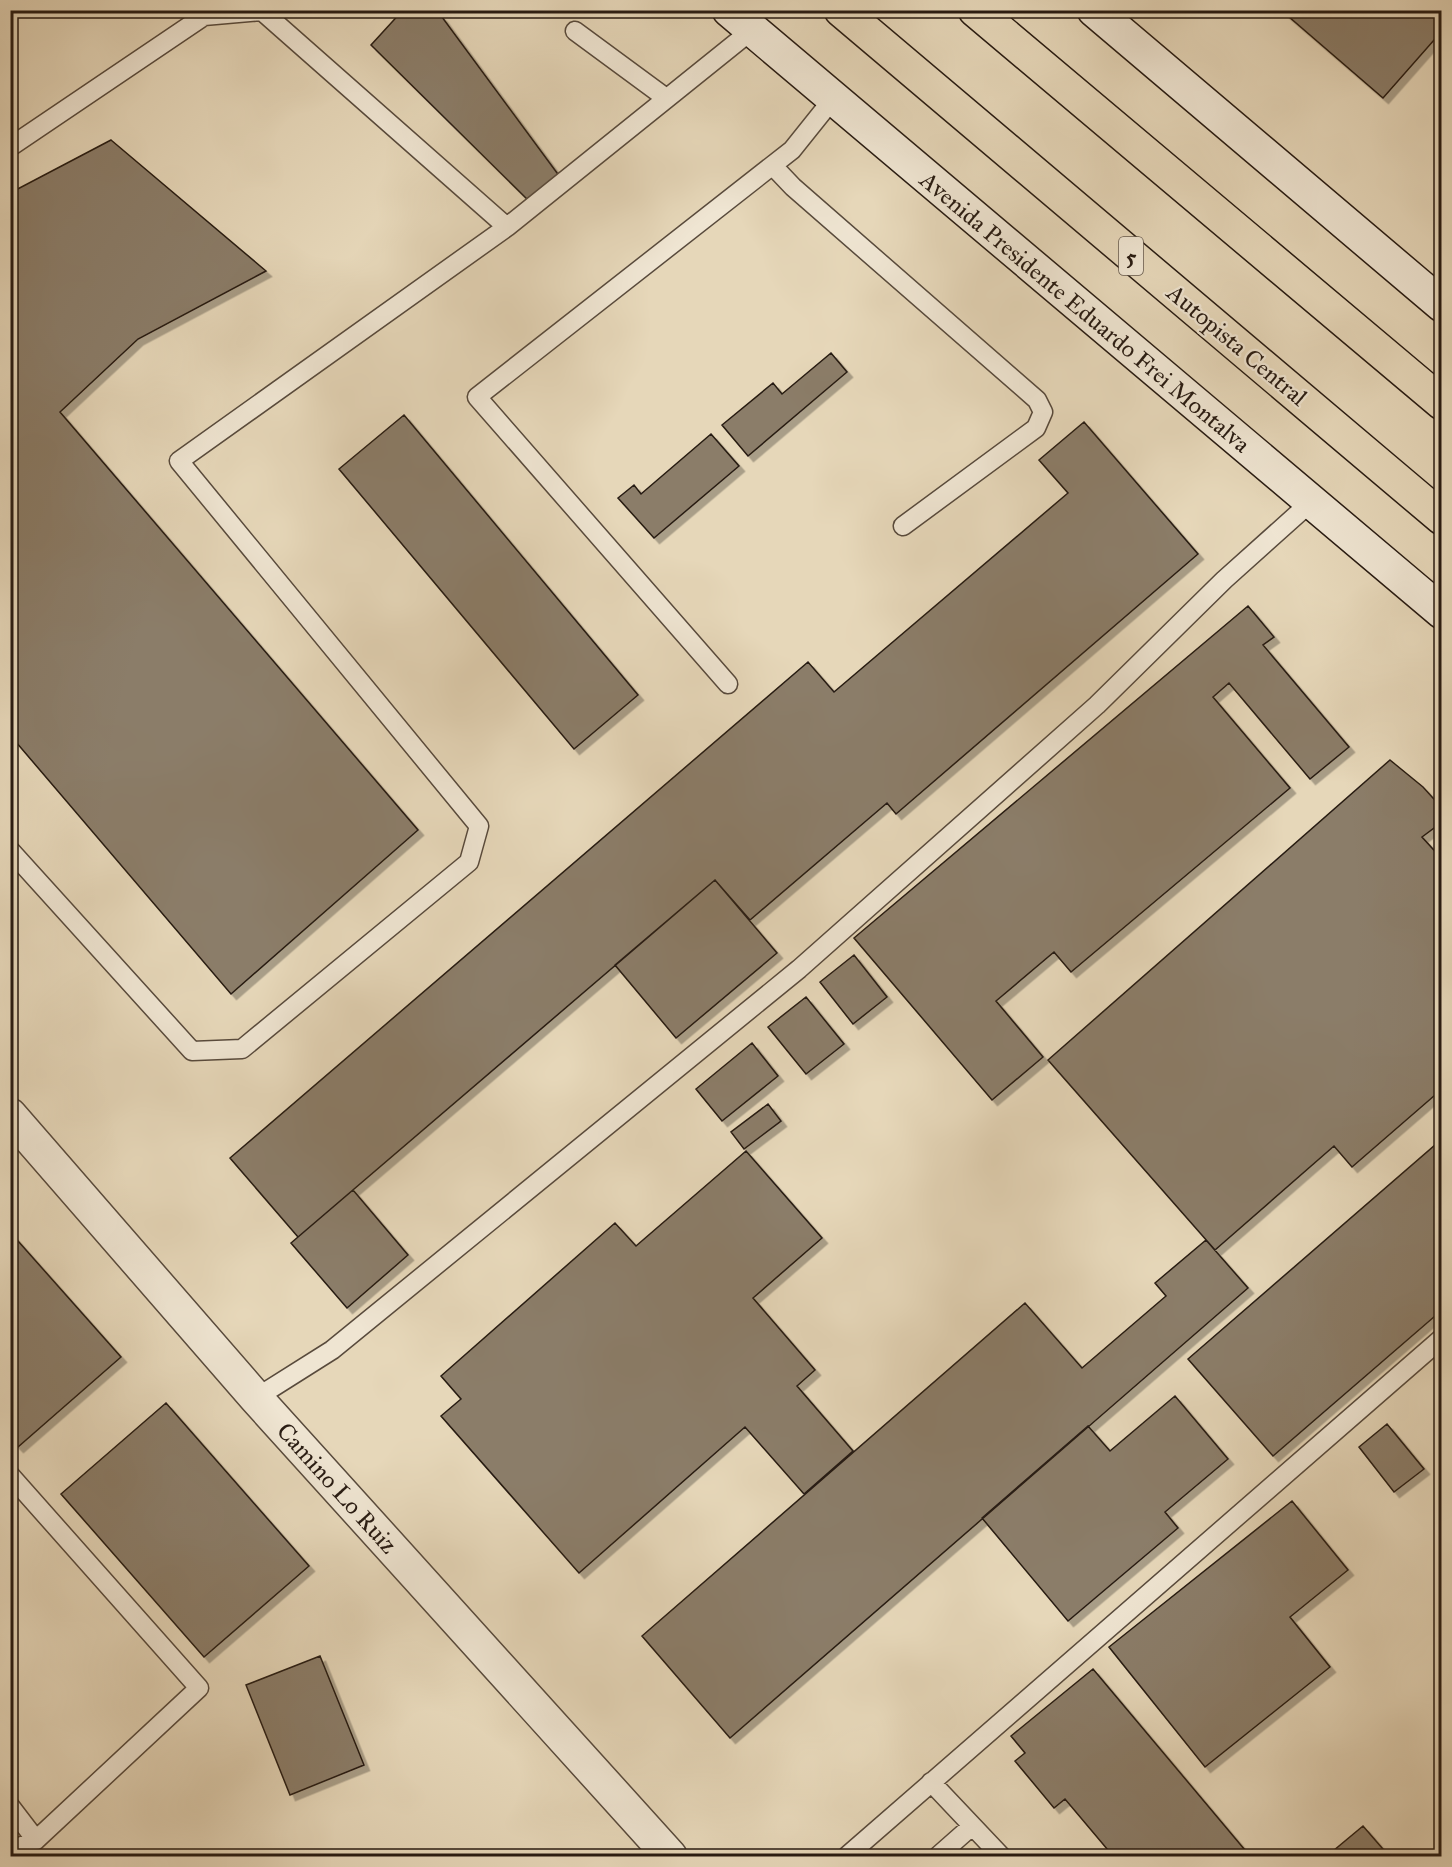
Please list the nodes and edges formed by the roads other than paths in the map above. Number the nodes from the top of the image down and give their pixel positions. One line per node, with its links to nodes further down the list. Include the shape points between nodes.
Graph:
1 (841, 10): 14 (highway, Autopista Central / 5)
2 (975, 10): 12 (highway)
3 (1094, 10): 11 (main road)
4 (740, 20): 6 (lane); 7 (main road, Avenida Presidente Eduardo Frei Montalva)
5 (575, 31): 6 (lane)
6 (666, 98): 10 (lane)
7 (832, 100): 9 (lane, via 792,150); 13 (main road, Avenida Presidente Eduardo Frei Montalva)
8 (10, 147): 10 (lane, via 204,16 262,11)
9 (772, 166): 15 (lane, via 1037,400 1043,412 1036,428); 17 (lane, via 477,397)
10 (507, 227): 18 (lane, via 179,462 479,826 469,862 242,1049 192,1051)
11 (1442, 305)
12 (1442, 404)
13 (1311, 502): 16 (main road, Avenida Presidente Eduardo Frei Montalva); 21 (lane, via 1224,580 1097,705 799,969 333,1350)
14 (1442, 518)
15 (903, 526)
16 (1442, 612)
17 (728, 684)
18 (10, 850)
19 (10, 1115): 21 (main road, Camino Lo Ruiz)
20 (1442, 1338): 23 (lane)
21 (256, 1398): 28 (main road, Camino Lo Ruiz)
22 (10, 1475): 26 (lane, via 199,1688)
23 (931, 1782): 25 (lane); 29 (lane)
24 (10, 1806): 26 (lane)
25 (972, 1826): 30 (lane); 31 (lane)
26 (36, 1840): 27 (lane)
27 (10, 1851)
28 (670, 1857)
29 (847, 1857)
30 (938, 1857)
31 (1001, 1857)

